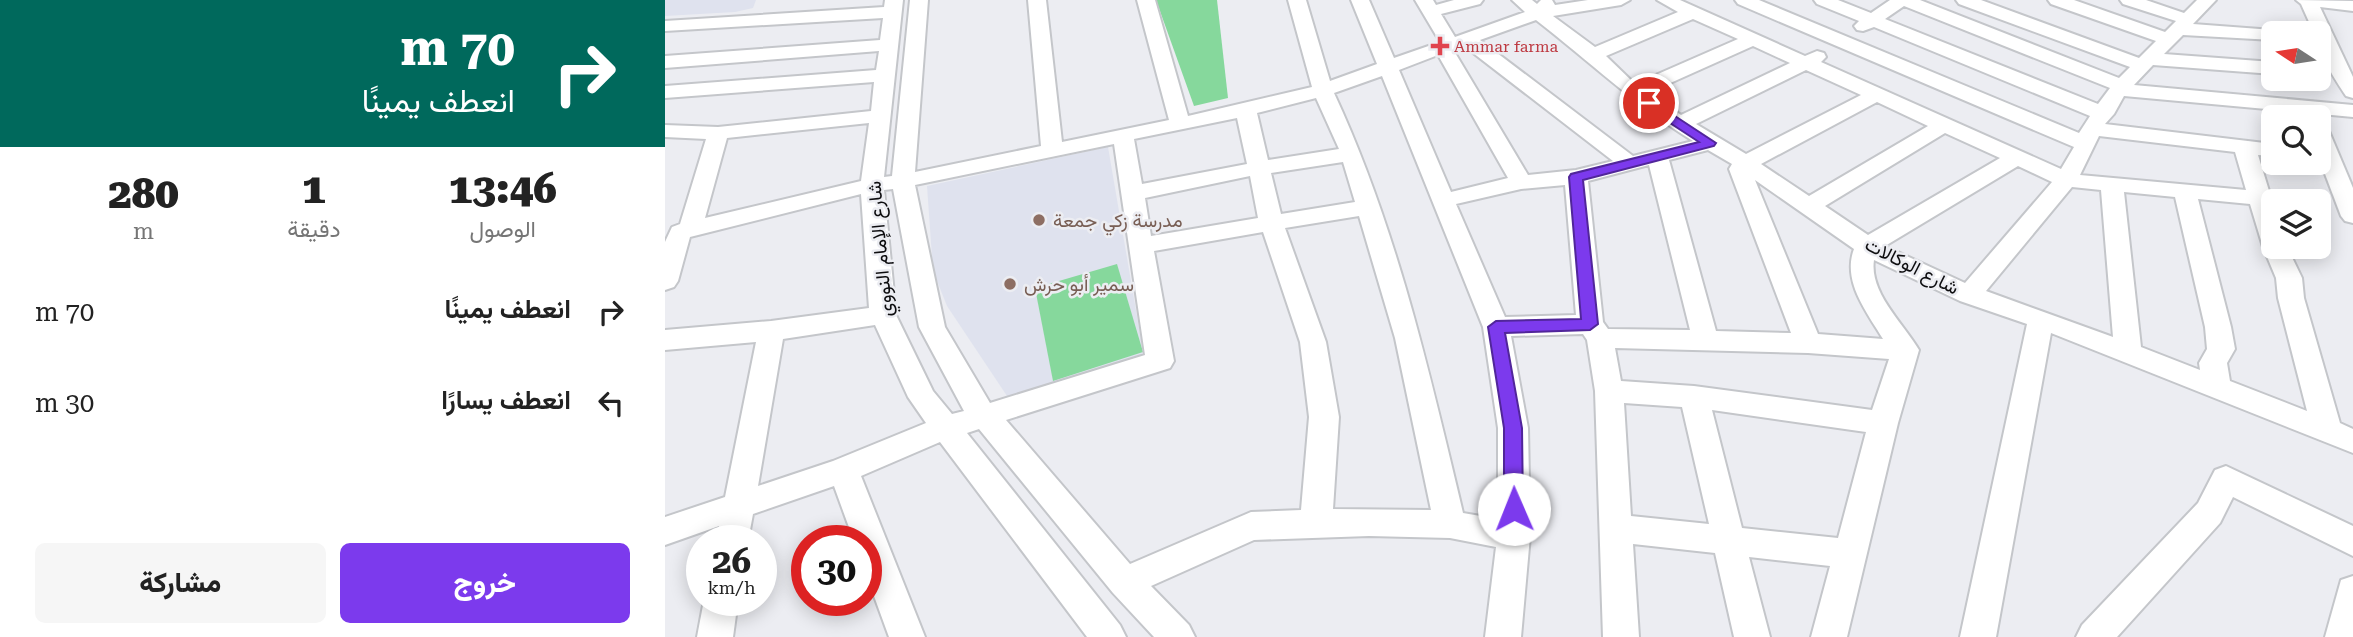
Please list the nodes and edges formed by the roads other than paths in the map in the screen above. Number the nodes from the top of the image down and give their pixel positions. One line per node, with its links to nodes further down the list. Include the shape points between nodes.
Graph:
1 (779, 0): 23 (street)
2 (919, 0): 79 (street)
3 (1037, 0): 67 (street)
4 (1146, 0): 57 (street)
5 (1297, 0): 46 (street)
6 (1360, 0): 40 (street)
7 (1474, 0): 20 (street)
8 (1621, 0): 18 (street)
9 (1666, 0): 22 (street)
10 (1744, 0): 30 (street)
11 (1823, 0): 24 (street)
12 (1903, 0): 24 (street); 45 (street)
13 (1965, 0): 37 (street)
14 (2057, 0): 27 (street)
15 (2129, 0): 27 (street)
16 (2207, 0): 27 (street)
17 (2307, 0): 21 (street); 25 (street)
18 (1537, 4): 32 (street); 33 (street, شارع الوكالات)
19 (894, 6): 23 (street); 31 (street, شارع الإمام النووي)
20 (1426, 6): 32 (street)
21 (2353, 6)
22 (1693, 12): 29 (street); 33 (street)
23 (774, 19): 26 (street)
24 (1873, 19): 30 (street); 38 (street)
25 (2315, 21)
26 (665, 26)
27 (2180, 29): 28 (street); 37 (street)
28 (2261, 34)
29 (1754, 39): 36 (street); 48 (street)
30 (1842, 40): 36 (street); 44 (street)
31 (889, 45): 35 (street); 43 (street, شارع الإمام النووي)
32 (1455, 45): 40 (street); 74 (street); 80 (street)
33 (1593, 55): 48 (street, شارع الوكالات)
34 (2331, 55): 42 (street)
35 (665, 62)
36 (1807, 62): 50 (street); 58 (street)
37 (2144, 62): 39 (street); 45 (street)
38 (1981, 63): 44 (street); 60 (street)
39 (2261, 67)
40 (1388, 69): 46 (street); 86 (street)
41 (2331, 72): 42 (street)
42 (2341, 73): 49 (street)
43 (885, 75): 47 (street); 56 (street, شارع الإمام النووي)
44 (1951, 87): 55 (street); 60 (street)
45 (2121, 88): 51 (street); 60 (street)
46 (1323, 90): 52 (street); 68 (street)
47 (665, 92)
48 (1633, 92): 58 (street, شارع الوكالات)
49 (2353, 92)
50 (1878, 94): 55 (street); 73 (street)
51 (2261, 106)
52 (1246, 110): 57 (street); 75 (street)
53 (2353, 111): 54 (street)
54 (2331, 112)
55 (1918, 113): 59 (street)
56 (880, 116): 62 (street); 82 (street, شارع الإمام النووي)
57 (1180, 123): 63 (street)
58 (1680, 124): 64 (street, شارع الوكالات)
59 (1944, 125): 70 (street); 88 (street)
60 (2094, 129): 65 (street); 78 (street)
61 (665, 131): 62 (street)
62 (718, 133): 92 (street)
63 (1123, 135): 67 (street); 84 (street)
64 (1710, 143): 69 (street); 73 (street, شارع الوكالات)
65 (2244, 145): 66 (street); 85 (street)
66 (2261, 148)
67 (1052, 149): 79 (street)
68 (1352, 154): 75 (street); 89 (street)
69 (1657, 155): 74 (street); 104 (street)
70 (2018, 157): 78 (street); 94 (street)
71 (2331, 159): 72 (street)
72 (2353, 162)
73 (1746, 163): 88 (street, شارع الوكالات); 105 (street, via 1740,169)
74 (1630, 164): 77 (street)
75 (1259, 168): 84 (street); 91 (street)
76 (2331, 172): 90 (street)
77 (1576, 177): 80 (street); 102 (street)
78 (2066, 180): 81 (street); 97 (street)
79 (903, 181): 82 (street); 111 (street, via 932,327)
80 (1521, 182): 86 (street)
81 (2112, 184): 83 (street); 107 (street)
82 (872, 185): 92 (street); 98 (street, شارع الإمام النووي)
83 (2185, 191): 85 (street); 108 (street, via 2218,327 2221,349 2213,363)
84 (1133, 193): 93 (street)
85 (2259, 198): 87 (street)
86 (1445, 200): 100 (street)
87 (2261, 204)
88 (1810, 205): 94 (street, شارع الوكالات)
89 (1367, 207): 91 (street); 119 (street, via 1408,338)
90 (2353, 216)
91 (1271, 222): 93 (street); 118 (street, via 1313,342 1324,417)
92 (675, 237): 96 (street)
93 (1142, 245): 111 (street, via 1160,361)
94 (1867, 246): 97 (street, شارع الوكالات); 106 (street, via 1861,267 1865,286)
95 (2280, 259): 114 (street)
96 (665, 281)
97 (1969, 295): 99 (street, شارع الوكالات)
98 (883, 315): 101 (street); 113 (street, شارع الإمام النووي, via 922,397)
99 (2041, 319): 107 (street, شارع الوكالات); 138 (street)
100 (1496, 327): 102 (street); 123 (street, via 1513,428)
101 (771, 331): 103 (street); 117 (street)
102 (1595, 331): 104 (street); 109 (street)
103 (665, 340)
104 (1706, 342): 105 (street)
105 (1808, 343): 106 (street)
106 (1905, 350): 112 (street)
107 (2128, 353): 108 (street, شارع الوكالات)
108 (2217, 388): 114 (street, شارع الوكالات)
109 (1609, 391): 110 (street); 121 (street)
110 (1695, 397): 112 (street); 125 (street)
111 (984, 415): 113 (street); 127 (street)
112 (1884, 423): 126 (street)
113 (945, 428): 116 (street); 132 (street, شارع الإمام النووي)
114 (2327, 431): 115 (street, شارع الوكالات)
115 (2353, 441)
116 (843, 470): 117 (street); 131 (street)
117 (738, 507): 120 (street); 122 (street)
118 (1316, 524): 119 (street); 127 (street, via 1251,526)
119 (1450, 524): 123 (street)
120 (735, 525)
121 (1614, 528): 125 (street); 135 (street)
122 (665, 531)
123 (1514, 536): 134 (street)
124 (2353, 541): 139 (street, via 2226,480 2209,513)
125 (1728, 542): 126 (street); 136 (street)
126 (1850, 554): 137 (street)
127 (1125, 582): 133 (street)
128 (2353, 591): 140 (street)
129 (718, 616): 130 (street)
130 (715, 637)
131 (907, 637)
132 (1108, 637)
133 (1177, 637)
134 (1503, 637)
135 (1622, 637)
136 (1752, 637)
137 (1829, 637)
138 (1978, 637)
139 (2094, 637)
140 (2343, 637)

